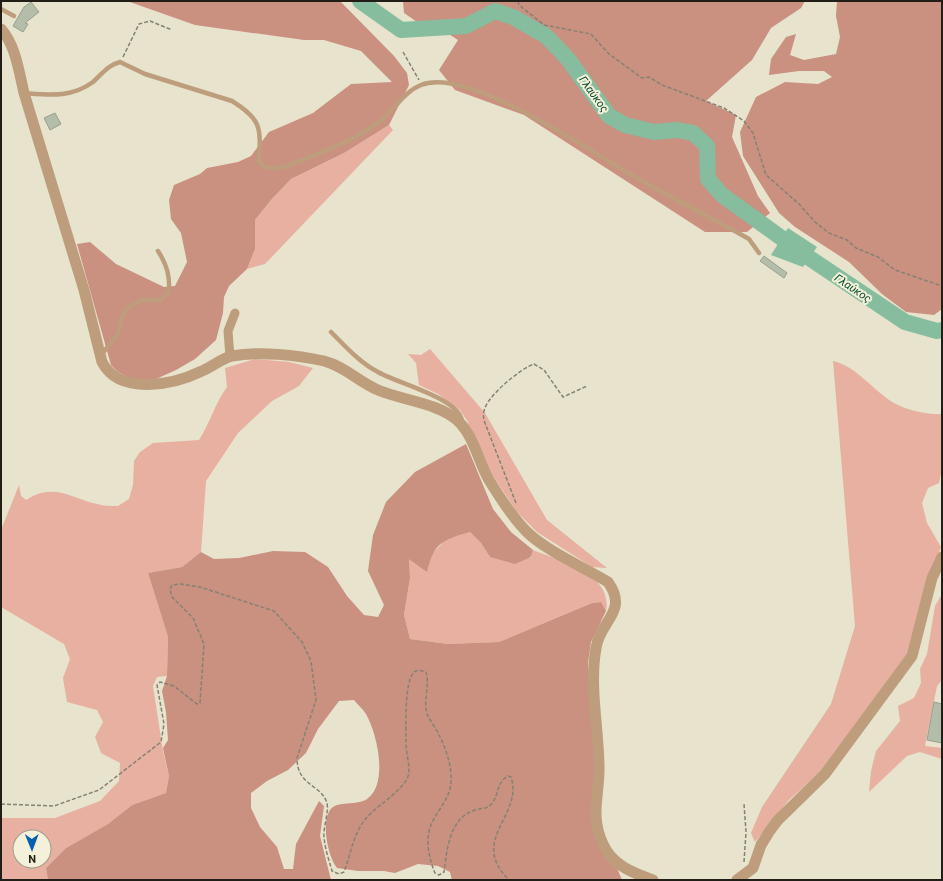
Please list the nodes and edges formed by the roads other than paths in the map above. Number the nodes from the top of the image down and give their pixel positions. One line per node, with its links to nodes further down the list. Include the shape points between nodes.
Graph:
1 (1, 9): 2 (lane)
2 (14, 16)
3 (1, 29): 4 (street, via 10,43)
4 (24, 93): 6 (lane, via 72,93 120,62 145,74 232,101 243,108 255,119 259,128 261,164 266,168 274,168 285,167 361,134 422,85 440,83 474,89 524,111 599,156 749,239); 9 (street, via 84,290)
5 (158, 251): 9 (lane, via 166,263 170,281 169,292 161,300 143,300 128,307 118,334)
6 (759, 253)
7 (235, 313): 10 (street, via 228,331)
8 (331, 332): 11 (lane, via 377,372 452,406 462,417)
9 (100, 356): 10 (street, via 106,371 114,378 142,384 183,379)
10 (230, 357): 11 (street, via 257,353 325,361 376,390 438,409)
11 (462, 424): 14 (street, via 488,479 514,518 528,533 608,582 615,591 616,606 596,645 594,662 593,687 599,771 595,816 603,844 610,856 620,865)
12 (942, 557): 13 (street, via 932,578 912,656 826,774 778,820 761,845 753,868)
13 (739, 879)
14 (653, 880)

